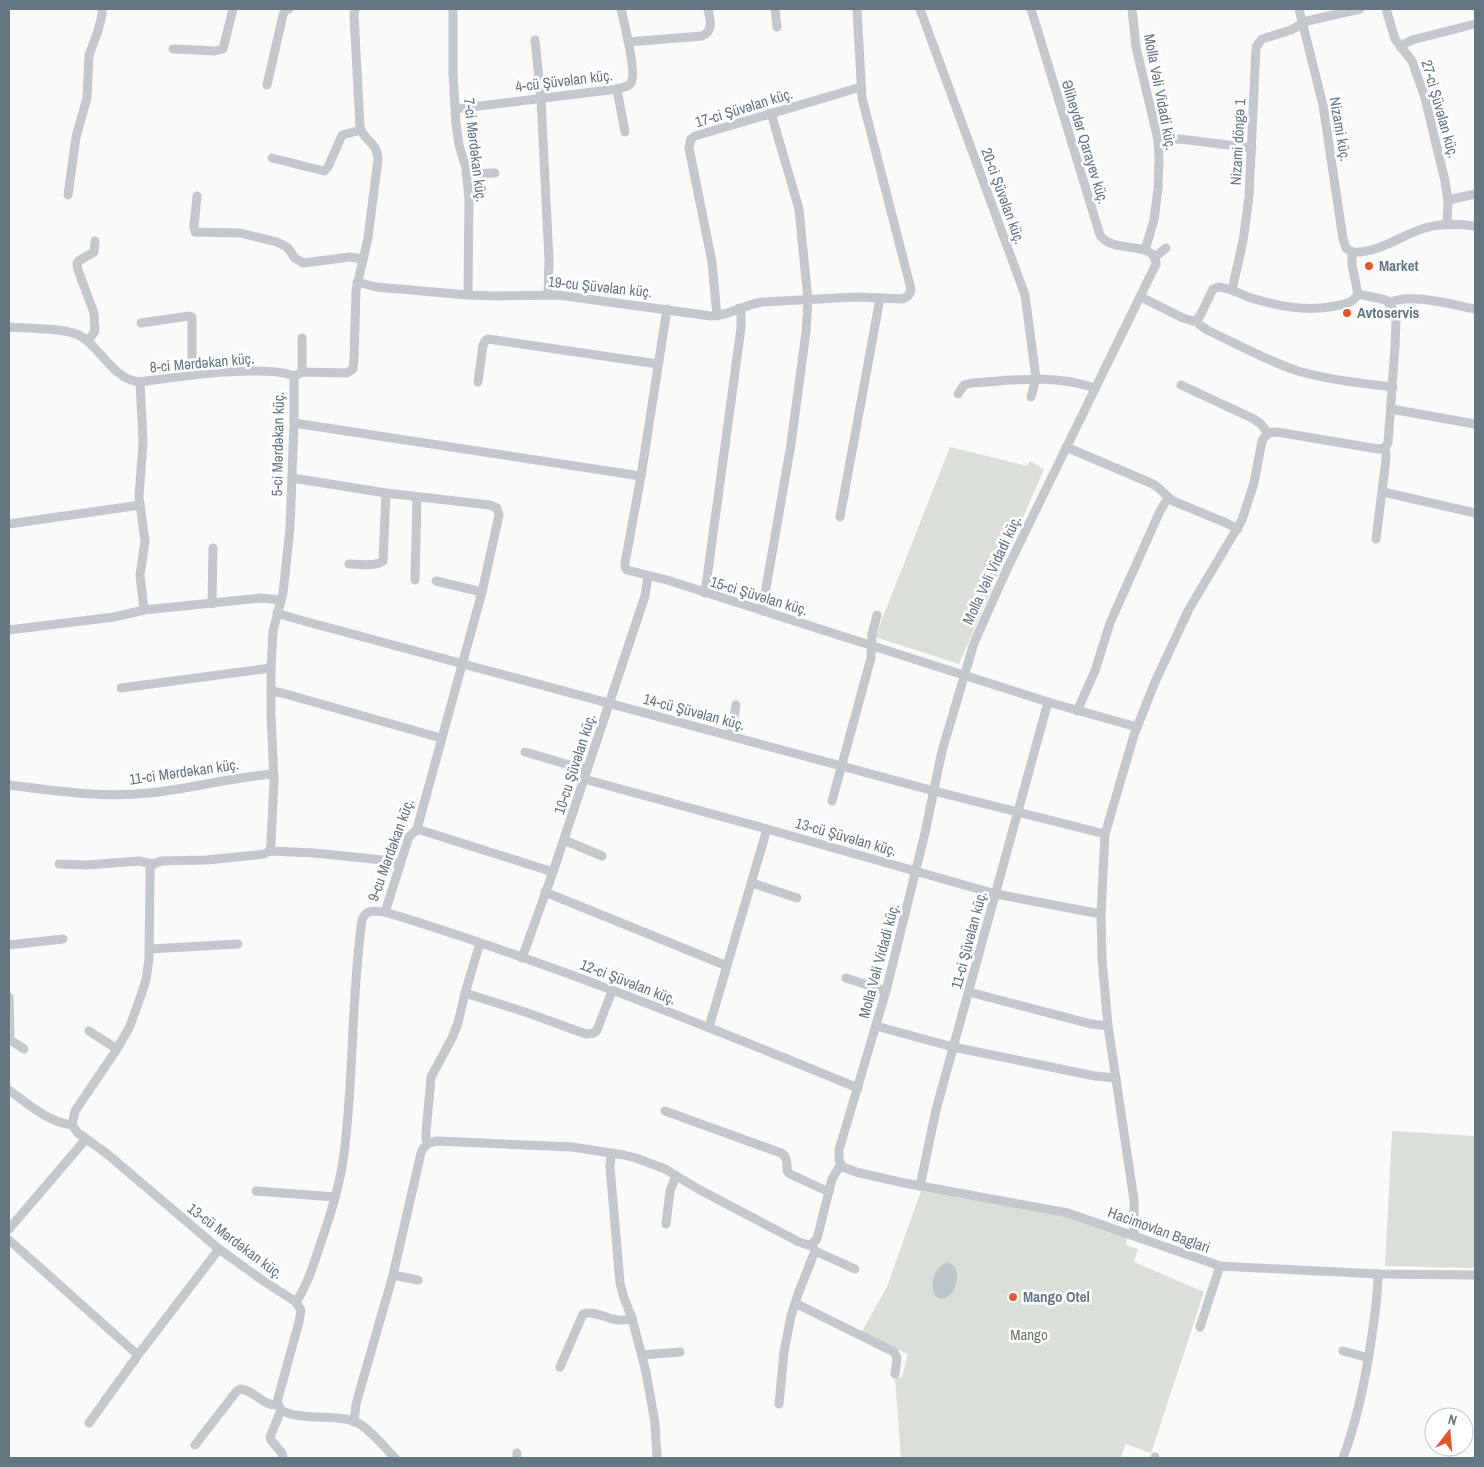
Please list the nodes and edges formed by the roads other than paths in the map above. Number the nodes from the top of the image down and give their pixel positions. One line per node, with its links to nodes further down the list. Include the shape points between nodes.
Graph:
1 (102, 9): 37 (street, via 98,31 88,55 87,98 76,137)
2 (233, 9): 22 (street, via 224,49)
3 (289, 9): 23 (street, via 283,15)
4 (355, 9): 29 (street)
5 (453, 9): 27 (street, 7-ci Mərdəkan küç.)
6 (621, 9): 20 (street, 4-cü Şüvəlan küç.)
7 (708, 9): 20 (street, via 710,30 707,34)
8 (775, 9): 18 (street)
9 (857, 9): 24 (street, 19-cu Şüvəlan küç.)
10 (920, 9): 69 (street, 20-ci Şüvəlan küç., via 1025,296)
11 (1031, 9): 44 (street, Əliheydər Qarayev küç., via 1100,235 1108,243)
12 (1132, 9): 31 (street, Molla Vəli Vidadi küç., via 1136,47)
13 (1299, 9): 16 (street, Nizami küç.)
14 (1360, 9): 16 (street, via 1314,18)
15 (1386, 9): 21 (street, 27-ci Şüvəlan küç.)
16 (1303, 24): 32 (street, Nizami döngə 1, via 1262,39 1256,48); 45 (street, Nizami küç., via 1323,105 1343,239 1346,248)
17 (1475, 24): 21 (street, via 1408,41)
18 (777, 27)
19 (535, 40): 26 (street)
20 (628, 42): 25 (street, 4-cü Şüvəlan küç., via 632,80 626,87)
21 (1401, 48): 39 (street, 27-ci Şüvəlan küç., via 1412,61 1424,98)
22 (173, 49)
23 (267, 84)
24 (862, 87): 28 (street, 17-ci Şüvəlan küç.); 54 (street, 19-cu Şüvəlan küç., via 862,98 911,289 906,298)
25 (616, 89): 26 (street, 4-cü Şüvəlan küç.); 30 (street)
26 (541, 99): 27 (street, 4-cü Şüvəlan küç.); 50 (street)
27 (455, 109): 35 (street, 7-ci Mərdəkan küç., via 457,139)
28 (771, 113): 55 (street, via 799,209); 60 (street, 17-ci Şüvəlan küç., via 695,136 689,143 712,262)
29 (361, 130): 33 (street, via 342,135 324,171); 47 (street, via 378,152)
30 (625, 132)
31 (1158, 140): 32 (street, via 1180,139); 44 (street, Molla Vəli Vidadi küç., via 1158,190)
32 (1252, 148): 49 (street, Nizami döngə 1, via 1244,241)
33 (272, 158)
34 (496, 173): 35 (street)
35 (466, 174): 52 (street, 7-ci Mərdəkan küç., via 469,200)
36 (1475, 194): 39 (street)
37 (68, 195)
38 (197, 196): 47 (street, via 195,232 240,233 277,242 303,263 350,257)
39 (1448, 200): 40 (street, 27-ci Şüvəlan küç.)
40 (1447, 224): 41 (street); 45 (street, via 1424,228 1371,251)
41 (1475, 226)
42 (95, 242): 65 (street, via 94,252 77,263 94,313 95,331)
43 (1166, 248): 46 (street)
44 (1145, 250): 46 (street)
45 (1352, 252): 51 (street, Nizami küç.)
46 (1155, 257): 53 (street, Molla Vəli Vidadi küç., via 1155,268)
47 (363, 259): 48 (street)
48 (357, 282): 52 (street, 19-cu Şüvəlan küç., via 376,287); 67 (street, via 353,369 347,373)
49 (1232, 290): 51 (street, via 1272,304 1305,309 1349,303); 61 (street, via 1213,289)
50 (548, 294): 52 (street, 19-cu Şüvəlan küç.); 58 (street, 19-cu Şüvəlan küç.)
51 (1358, 294): 56 (street)
52 (468, 295)
53 (1141, 297): 61 (street, via 1183,318); 74 (street, Molla Vəli Vidadi küç.)
54 (880, 298): 55 (street, 19-cu Şüvəlan küç.); 91 (street)
55 (808, 300): 57 (street, 19-cu Şüvəlan küç., via 762,302); 105 (street, via 792,444)
56 (1389, 303): 59 (street, via 1401,299 1430,300); 73 (street, via 1396,320)
57 (739, 308): 60 (street, 19-cu Şüvəlan küç.); 101 (street, via 741,328)
58 (667, 309): 60 (street, 19-cu Şüvəlan küç.); 66 (street, 15-ci Şüvəlan küç.)
59 (1475, 309)
60 (717, 316)
61 (1196, 320): 73 (street, via 1207,330 1296,370 1337,380)
62 (141, 323): 68 (street, via 192,318)
63 (9, 327): 65 (street, 8-ci Mərdəkan küç., via 78,334)
64 (302, 338): 67 (street, 5-ci Mərdəkan küç.)
65 (88, 341): 70 (street, 8-ci Mərdəkan küç., via 121,374)
66 (658, 364): 71 (street, via 488,339 483,345); 83 (street, 15-ci Şüvəlan küç.)
67 (299, 374): 68 (street, 8-ci Mərdəkan küç., via 266,371); 78 (street, 5-ci Mərdəkan küç., via 293,384)
68 (192, 375): 70 (street, 8-ci Mərdəkan küç.)
69 (1036, 378): 74 (street, via 1070,381); 75 (street, via 972,383 964,386); 76 (street, 20-ci Şüvəlan küç.)
70 (140, 382): 89 (street, via 143,442)
71 (478, 382)
72 (1181, 385): 80 (street, via 1254,419)
73 (1393, 387): 77 (street)
74 (1095, 388): 81 (street, Molla Vəli Vidadi küç.)
75 (958, 394)
76 (1031, 396)
77 (1391, 409): 79 (street); 82 (street, via 1389,439)
78 (294, 423): 83 (street); 84 (street, 5-ci Mərdəkan küç.)
79 (1475, 424)
80 (1268, 433): 82 (street); 93 (street, via 1262,440 1248,503)
81 (1066, 447): 88 (street, via 1153,484); 112 (street, Molla Vəli Vidadi küç., via 984,619)
82 (1384, 448): 85 (street)
83 (641, 476): 97 (street, 15-ci Şüvəlan küç., via 625,567)
84 (292, 478): 86 (street, 9-cu Mərdəkan küç.); 102 (street, 5-ci Mərdəkan küç.)
85 (1383, 492): 90 (street); 94 (street)
86 (386, 493): 87 (street, 9-cu Mərdəkan küç.); 96 (street, via 383,561 381,564)
87 (417, 497): 98 (street); 100 (street, 9-cu Mərdəkan küç., via 490,505 499,511)
88 (1168, 498): 93 (street); 118 (street, via 1112,618)
89 (140, 505): 92 (street); 104 (street, via 145,541 140,575)
90 (1475, 513)
91 (840, 517)
92 (9, 524)
93 (1238, 529): 119 (street, via 1189,609)
94 (1376, 539)
95 (213, 548): 103 (street)
96 (349, 564)
97 (648, 576): 101 (street, 15-ci Şüvəlan küç.); 116 (street, 10-cu Şüvəlan küç., via 645,596)
98 (415, 580)
99 (436, 581): 100 (street)
100 (482, 592): 110 (street, 9-cu Mərdəkan küç.)
101 (706, 593): 105 (street, 15-ci Şüvəlan küç.)
102 (281, 600): 103 (street, via 260,598); 106 (street, 5-ci Mərdəkan küç.)
103 (212, 604): 104 (street)
104 (144, 610): 108 (street, via 114,617)
105 (762, 611): 109 (street, 15-ci Şüvəlan küç.)
106 (278, 613): 110 (street, 14-cü Şüvəlan küç.); 111 (street, 5-ci Mərdəkan küç., via 273,631)
107 (877, 614): 109 (street)
108 (9, 630)
109 (872, 645): 112 (street, 15-ci Şüvəlan küç.); 123 (street)
110 (462, 663): 116 (street, 14-cü Şüvəlan küç.); 121 (street, 9-cu Mərdəkan küç.)
111 (271, 668): 113 (street); 114 (street, 5-ci Mərdəkan küç.)
112 (964, 674): 115 (street, 15-ci Şüvəlan küç.); 128 (street, Molla Vəli Vidadi küç.)
113 (120, 688)
114 (270, 691): 121 (street); 125 (street, 5-ci Mərdəkan küç.)
115 (1048, 702): 118 (street, 15-ci Şüvəlan küç.); 130 (street, 11-ci Şüvəlan küç.)
116 (609, 703): 120 (street, 14-cü Şüvəlan küç.); 124 (street, 10-cu Şüvəlan küç.)
117 (736, 705): 120 (street)
118 (1077, 711): 119 (street, 15-ci Şüvəlan küç.)
119 (1137, 726): 133 (street)
120 (731, 735): 123 (street, 14-cü Şüvəlan küç.)
121 (441, 738): 131 (street, 9-cu Mərdəkan küç.)
122 (525, 752): 124 (street)
123 (842, 765): 128 (street, 14-cü Şüvəlan küç.); 129 (street)
124 (587, 770): 126 (street, 10-cu Şüvəlan küç.)
125 (274, 774): 127 (street, 11-ci Mərdəkan küç., via 135,794 92,794); 135 (street, 5-ci Mərdəkan küç.)
126 (584, 779): 132 (street, 13-cü Şüvəlan küç.); 134 (street, 10-cu Şüvəlan küç.)
127 (9, 785)
128 (934, 790): 130 (street, 14-cü Şüvəlan küç.); 140 (street, Molla Vəli Vidadi küç.)
129 (832, 801)
130 (1017, 812): 133 (street, 14-cü Şüvəlan küç.); 144 (street, 11-ci Şüvəlan küç.)
131 (417, 829): 139 (street, 9-cu Mərdəkan küç., via 409,837); 141 (street)
132 (767, 829): 140 (street, 13-cü Şüvəlan küç.); 142 (street)
133 (1105, 834): 147 (street)
134 (564, 840): 136 (street); 141 (street, 10-cu Şüvəlan küç.)
135 (270, 851): 138 (street); 139 (street)
136 (602, 856)
137 (60, 864): 138 (street)
138 (153, 864): 152 (street, via 150,869)
139 (400, 864): 146 (street, 9-cu Mərdəkan küç.)
140 (916, 871): 144 (street, 13-cü Şüvəlan küç.); 157 (street, Molla Vəli Vidadi küç.)
141 (553, 872): 143 (street, 10-cu Şüvəlan küç.)
142 (752, 883): 145 (street); 154 (street)
143 (545, 892): 153 (street, 10-cu Şüvəlan küç.); 154 (street)
144 (996, 894): 147 (street, 13-cü Şüvəlan küç.); 158 (street, 11-ci Şüvəlan küç.)
145 (797, 898)
146 (385, 912): 150 (street, 12-ci Şüvəlan küç.); 182 (street, 9-cu Mərdəkan küç., via 368,912 362,920 344,1155)
147 (1101, 914): 162 (street)
148 (63, 940): 151 (street)
149 (238, 944): 152 (street)
150 (480, 944): 153 (street, 12-ci Şüvəlan küç.); 159 (street)
151 (9, 945)
152 (150, 949): 168 (street, via 140,998)
153 (522, 958): 156 (street, 12-ci Şüvəlan küç.)
154 (727, 966): 163 (street)
155 (846, 978): 157 (street)
156 (612, 991): 159 (street, via 597,1030 590,1034); 163 (street, 12-ci Şüvəlan küç.)
157 (886, 991): 161 (street, Molla Vəli Vidadi küç.)
158 (969, 992): 162 (street); 166 (street, 11-ci Şüvəlan küç.)
159 (465, 993): 175 (street, via 452,1038 431,1077)
160 (9, 997): 165 (street)
161 (876, 1026): 166 (street); 170 (street, Molla Vəli Vidadi küç.)
162 (1108, 1026): 169 (street)
163 (709, 1027): 170 (street, 12-ci Şüvəlan küç.)
164 (89, 1031): 168 (street)
165 (9, 1040): 167 (street)
166 (953, 1047): 169 (street); 179 (street, 11-ci Şüvəlan küç., via 932,1123)
167 (24, 1049)
168 (117, 1049): 173 (street, via 75,1111)
169 (1116, 1078): 185 (street, via 1134,1200)
170 (858, 1088): 177 (street, Molla Vəli Vidadi küç., via 839,1150)
171 (9, 1090): 173 (street, 13-cü Mərdəkan küç., via 58,1123)
172 (665, 1111): 181 (street, via 781,1153 785,1155 790,1174)
173 (72, 1125): 174 (street, 13-cü Mərdəkan küç.)
174 (86, 1138): 184 (street); 188 (street, 13-cü Mərdəkan küç.)
175 (428, 1143): 176 (street, via 506,1144); 192 (street, via 422,1153)
176 (611, 1153): 178 (street, via 647,1161); 197 (street, via 620,1284)
177 (840, 1164): 179 (street, Hacimovlan Baglari, via 856,1172); 181 (street, Molla Vəli Vidadi küç.)
178 (676, 1176): 183 (street, via 670,1191); 187 (street)
179 (920, 1186): 185 (street, Hacimovlan Baglari, via 1068,1213)
180 (256, 1191): 182 (street)
181 (829, 1192): 187 (street, Molla Vəli Vidadi küç.)
182 (335, 1197): 195 (street, 9-cu Mərdəkan küç., via 306,1283)
183 (666, 1224)
184 (9, 1230)
185 (1134, 1236): 189 (street, Hacimovlan Baglari)
186 (9, 1240): 201 (street)
187 (814, 1248): 190 (street); 196 (street, Molla Vəli Vidadi küç.)
188 (219, 1249): 195 (street, 13-cü Mərdəkan küç.); 201 (street)
189 (1220, 1266): 191 (street, Hacimovlan Baglari); 198 (street)
190 (855, 1269)
191 (1378, 1274): 193 (street, Hacimovlan Baglari); 203 (street)
192 (393, 1275): 194 (street); 208 (street, via 356,1404)
193 (1475, 1275)
194 (418, 1280)
195 (296, 1302): 207 (street, via 301,1315)
196 (795, 1304): 205 (street, via 894,1352 897,1358); 206 (street, Molla Vəli Vidadi küç., via 788,1328)
197 (632, 1318): 202 (street); 204 (street, via 619,1321 588,1312 583,1314)
198 (1200, 1327)
199 (1343, 1351): 203 (street)
200 (680, 1352): 202 (street)
201 (138, 1355): 209 (street)
202 (642, 1355): 213 (street, via 655,1423)
203 (1369, 1358): 214 (street, via 1360,1407)
204 (560, 1367)
205 (895, 1374)
206 (779, 1404)
207 (279, 1407): 208 (street, via 292,1414); 210 (street, via 240,1389); 211 (street, via 270,1437)
208 (354, 1422): 212 (street, via 370,1432)
209 (89, 1423)
210 (195, 1445)
211 (283, 1458)
212 (395, 1458)
213 (656, 1458)
214 (1343, 1458)

